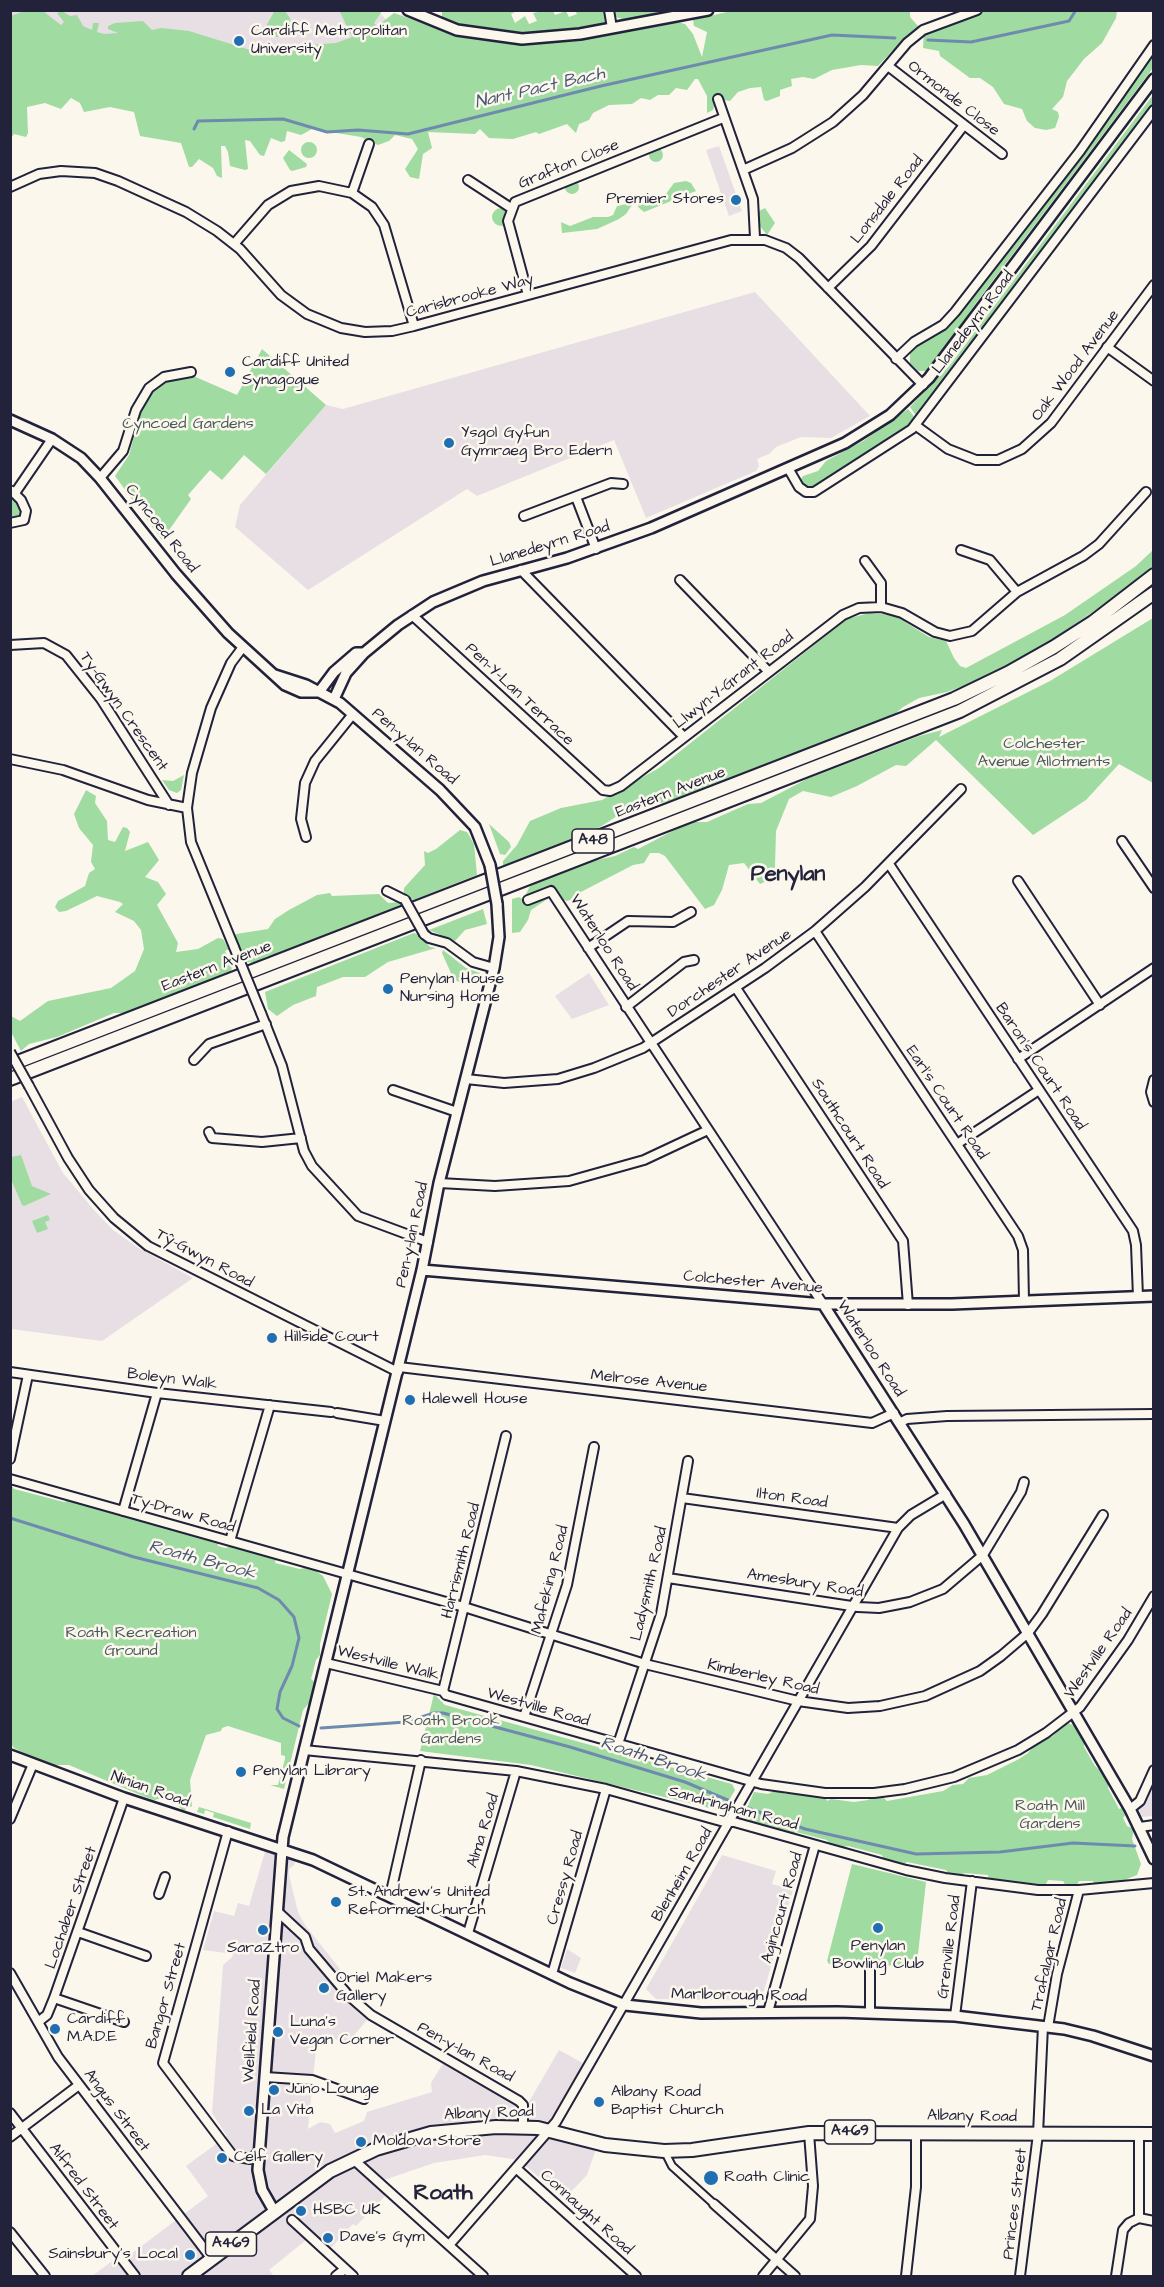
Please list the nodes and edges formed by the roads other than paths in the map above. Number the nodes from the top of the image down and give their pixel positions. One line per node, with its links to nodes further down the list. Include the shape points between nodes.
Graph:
1 (408, 10): 6 (street, via 446,27 498,38 532,39)
2 (609, 10): 6 (street)
3 (708, 10): 6 (street)
4 (977, 10): 5 (street)
5 (961, 13): 8 (street, via 923,30)
6 (612, 28)
7 (1154, 45): 28 (street, Llanedeyrn Road, via 1080,151 956,312)
8 (888, 66): 13 (street, Ormonde Close); 16 (street, via 833,122 792,148)
9 (1154, 79): 31 (street, Llanedeyrn Road)
10 (718, 99): 12 (street)
11 (1154, 110): 33 (street, Llanedeyrn Road)
12 (723, 118): 16 (street); 20 (street, Grafton Close, via 526,195)
13 (964, 125): 15 (street, Ormonde Close); 24 (street, Lonsdale Road, via 871,246)
14 (369, 144): 19 (street)
15 (1002, 154)
16 (743, 170): 21 (street, via 755,206)
17 (468, 180): 20 (street)
18 (10, 187): 22 (street, Carisbrooke Way, via 49,172 95,173 186,212)
19 (352, 193): 22 (street, via 319,186 291,191 268,205); 26 (street, via 372,207 384,225)
20 (511, 208): 25 (street, Grafton Close, via 508,221)
21 (755, 238): 24 (street, Carisbrooke Way, via 794,253); 25 (street, Carisbrooke Way, via 730,240)
22 (234, 244): 26 (street, Carisbrooke Way, via 281,295 316,319 365,332)
23 (1154, 285): 27 (street, Oak Wood Avenue)
24 (828, 288): 28 (street, Carisbrooke Way)
25 (528, 295): 26 (street, Carisbrooke Way)
26 (414, 326)
27 (1107, 347): 30 (street); 33 (street, Oak Wood Avenue, via 1044,431 1005,457 990,461 969,459)
28 (896, 359): 31 (street, Carisbrooke Way)
29 (191, 372): 36 (street, via 164,377 149,388 136,410 123,451)
30 (1154, 381)
31 (923, 385): 35 (street, Llanedeyrn Road, via 865,433)
32 (10, 420): 34 (street, Cyncoed Road)
33 (915, 425): 35 (street, Llanedeyrn Road, via 904,436 814,492 802,490)
34 (52, 439): 36 (street, Cyncoed Road, via 81,458); 38 (street)
35 (788, 468): 43 (street, Llanedeyrn Road)
36 (100, 478): 54 (street, Cyncoed Road, via 189,589)
37 (623, 484): 40 (street, via 611,483)
38 (13, 492): 42 (street, via 24,506 26,516 19,523)
39 (1146, 492): 49 (street, Llwyn-Y-Grant Road, via 1100,544)
40 (576, 496): 41 (street); 43 (street)
41 (524, 516)
42 (10, 523)
43 (596, 549): 46 (street, Llanedeyrn Road)
44 (962, 550): 49 (street, via 990,560)
45 (865, 561): 51 (street, via 881,583)
46 (520, 570): 52 (street, Llanedeyrn Road, via 454,592); 60 (street)
47 (1154, 575): 87 (main road, Eastern Avenue / A48, via 1054,647 954,699)
48 (680, 580): 56 (street)
49 (1017, 591): 51 (street, Llwyn-Y-Grant Road, via 980,626 961,634 935,632 902,613)
50 (1154, 593): 88 (main road, Eastern Avenue / A48, via 1060,659 960,711)
51 (881, 607): 56 (street, Llwyn-Y-Grant Road, via 843,615)
52 (412, 615): 55 (street, Llanedeyrn Road); 63 (street, Pen-Y-Lan Terrace, via 603,790)
53 (10, 645): 64 (street, Ty-Gwyn Crescent, via 44,643 73,661)
54 (243, 647): 57 (street, Cyncoed Road, via 275,675); 65 (street, via 231,663 211,708 197,753)
55 (364, 653): 57 (street, Llanedeyrn Road, via 356,653 334,672); 58 (street, Llanedeyrn Road, via 346,673)
56 (768, 671): 60 (street, Llwyn-Y-Grant Road)
57 (319, 692): 58 (street, Pen-y-lan Road)
58 (334, 699): 59 (street, Pen-y-lan Road)
59 (353, 714): 66 (street, via 315,761 305,783 301,819); 77 (street, Pen-y-lan Road, bridge, via 466,815 482,841 490,865 500,932)
60 (684, 737): 63 (street, Llwyn-Y-Grant Road)
61 (10, 759): 64 (street, via 63,770)
62 (961, 789): 68 (street, Dorchester Avenue)
63 (610, 791)
64 (169, 805): 65 (street)
65 (187, 808): 82 (street, bridge, via 191,842)
66 (306, 837)
67 (1122, 842): 70 (street)
68 (889, 864): 74 (street, Dorchester Avenue); 85 (street, Baron's Court Road)
69 (1018, 882): 80 (street)
70 (1154, 888)
71 (387, 891): 77 (street, bridge, via 405,900 429,938 447,943 473,962)
72 (528, 900): 75 (street, Waterloo Road, via 551,891)
73 (691, 912): 75 (street, via 673,922 628,921)
74 (816, 931): 79 (street, Dorchester Avenue); 98 (street, Earl's Court Road)
75 (588, 948): 81 (street, Waterloo Road)
76 (694, 960): 81 (street, via 684,962)
77 (494, 968): 89 (street, Pen-y-lan Road)
78 (1154, 968): 80 (street)
79 (736, 988): 83 (street, Dorchester Avenue); 106 (street, Southcourt Road, via 903,1241)
80 (1100, 1005): 85 (street)
81 (627, 1007): 83 (street, Waterloo Road)
82 (266, 1024): 86 (street, via 209,1044); 97 (street)
83 (651, 1043): 89 (street, Dorchester Avenue, via 610,1063 558,1079 504,1083); 95 (street, Waterloo Road)
84 (10, 1052): 107 (street, Tŷ-Gwyn Road, bridge, via 80,1177 100,1203 132,1233 165,1256)
85 (1018, 1059): 92 (street, Baron's Court Road)
86 (194, 1060)
87 (10, 1065)
88 (10, 1079)
89 (465, 1079): 94 (street, Pen-y-lan Road)
90 (1154, 1080): 93 (street)
91 (393, 1090): 94 (street)
92 (1039, 1090): 98 (street); 103 (street, Baron's Court Road, via 1133,1232)
93 (1154, 1102)
94 (457, 1112): 99 (street, Pen-y-lan Road)
95 (708, 1130): 99 (street, via 644,1160 569,1180 495,1186); 105 (street, Waterloo Road)
96 (209, 1132): 97 (street, via 212,1138 262,1142)
97 (301, 1138): 100 (street, via 312,1166 354,1214)
98 (957, 1144): 104 (street, Earl's Court Road, via 1022,1244)
99 (439, 1183): 100 (street, Pen-y-lan Road)
100 (428, 1242): 101 (street, Pen-y-lan Road)
101 (422, 1270): 105 (street, Colchester Avenue); 107 (street, Pen-y-lan Road)
102 (1154, 1296): 103 (street, Colchester Avenue)
103 (1138, 1297): 104 (street, Colchester Avenue)
104 (1024, 1301): 106 (street, Colchester Avenue)
105 (823, 1304): 106 (street, Colchester Avenue); 112 (street, Waterloo Road)
106 (909, 1305)
107 (398, 1369): 112 (street, Melrose Avenue, via 872,1423); 114 (street, Pen-y-lan Road)
108 (10, 1372): 109 (street, Boleyn Walk)
109 (28, 1375): 110 (street, Boleyn Walk); 118 (street)
110 (157, 1393): 111 (street, Boleyn Walk); 124 (street)
111 (270, 1405): 114 (street, Boleyn Walk); 127 (street)
112 (894, 1413): 115 (street, Waterloo Road)
113 (1154, 1414): 115 (street, via 947,1416)
114 (386, 1421): 129 (street, Pen-y-lan Road)
115 (901, 1422): 122 (street, Waterloo Road)
116 (506, 1436): 132 (street, Harrismith Road)
117 (594, 1448): 135 (street, Mafeking Road, via 567,1585)
118 (10, 1459)
119 (688, 1461): 123 (street, Ladysmith Road)
120 (10, 1479): 124 (street, Ty-Draw Road)
121 (1024, 1482): 128 (street, Amesbury Road, via 1022,1492)
122 (946, 1494): 126 (street, Blenheim Road, via 911,1515); 128 (street, Waterloo Road)
123 (682, 1498): 126 (street, Ilton Road); 130 (street, Ladysmith Road)
124 (123, 1511): 127 (street, Ty-Draw Road)
125 (1103, 1515): 134 (street, Kimberley Road)
126 (898, 1528): 133 (street, Blenheim Road)
127 (230, 1541): 129 (street, Ty-Draw Road)
128 (983, 1556): 133 (street, Amesbury Road, via 928,1596 888,1607); 134 (street, Waterloo Road)
129 (347, 1575): 132 (street, Kimberley Road); 136 (street, Pen-y-lan Road)
130 (668, 1578): 133 (street, Amesbury Road); 137 (street, Ladysmith Road)
131 (1154, 1596): 140 (street, Westville Road, via 1120,1652)
132 (464, 1607): 135 (street, Kimberley Road); 138 (street, Harrismith Road)
133 (853, 1607): 139 (street, Blenheim Road)
134 (1028, 1633): 139 (street, Kimberley Road, via 980,1671 925,1696 861,1707); 140 (street, Waterloo Road)
135 (552, 1635): 137 (street, Kimberley Road); 141 (street, Mafeking Road)
136 (326, 1663): 138 (street, Westville Walk); 143 (street, Pen-y-lan Road)
137 (645, 1664): 139 (street, Kimberley Road); 142 (street, Ladysmith Road)
138 (443, 1692): 141 (street, Westville Road)
139 (798, 1701): 149 (street, Blenheim Road)
140 (1075, 1712): 149 (street, Westville Road, via 1018,1750 931,1784 851,1794 793,1790); 152 (street, Waterloo Road)
141 (524, 1717): 142 (street, Westville Road)
142 (618, 1744): 149 (street, Westville Road)
143 (304, 1750): 145 (street, Sandringham Road); 159 (street, Pen-y-lan Road)
144 (10, 1755): 146 (street, Ninian Road)
145 (421, 1760): 148 (street, Sandringham Road); 166 (street)
146 (33, 1764): 151 (street, Ninian Road); 153 (street)
147 (1154, 1770): 152 (street, via 1140,1801)
148 (516, 1771): 150 (street, Sandringham Road); 169 (street, Alma Road)
149 (753, 1781): 154 (street, Blenheim Road)
150 (606, 1789): 154 (street, Sandringham Road); 173 (street, Cressy Road)
151 (124, 1798): 157 (street, Ninian Road); 168 (street, Lochaber Street)
152 (1130, 1809): 156 (street, Waterloo Road)
153 (10, 1819)
154 (729, 1822): 158 (street, Sandringham Road); 175 (street, Blenheim Road)
155 (1154, 1825): 156 (street)
156 (1141, 1829): 160 (street, Waterloo Road)
157 (228, 1831): 159 (street, Ninian Road); 197 (street, Bangor Street, via 163,2063 233,2156 249,2159)
158 (815, 1845): 162 (street, Sandringham Road, via 924,1874); 176 (street, Agincourt Road)
159 (281, 1851): 166 (street, Marlborough Road, via 338,1871); 167 (street, Wellfield Road)
160 (1154, 1859)
161 (165, 1877): 165 (street)
162 (972, 1881): 164 (street, Sandringham Road, via 1038,1890); 178 (street, Grenville Road)
163 (1154, 1883): 164 (street, Sandringham Road)
164 (1079, 1890): 181 (street, Trafalgar Road)
165 (159, 1894)
166 (390, 1896): 169 (street, Marlborough Road)
167 (278, 1912): 183 (street, Wellfield Road); 187 (street, Pen-y-lan Road, via 305,1937 309,1949 337,1983 371,2015 519,2101 523,2105)
168 (78, 1932): 170 (street); 174 (street, Lochaber Street)
169 (468, 1933): 173 (street, Marlborough Road)
170 (146, 1956)
171 (870, 1967): 177 (street)
172 (10, 1973): 179 (street, Angus Street)
173 (552, 1974): 175 (street, Marlborough Road)
174 (54, 1998): 179 (street, Lochaber Street, via 47,2015); 180 (street)
175 (625, 2005): 176 (street, Marlborough Road, via 701,2013); 189 (street, Blenheim Road)
176 (768, 2012): 177 (street, Marlborough Road)
177 (870, 2012): 178 (street, Marlborough Road)
178 (955, 2016): 181 (street, Marlborough Road)
179 (38, 2022): 184 (street, Angus Street)
180 (124, 2022)
181 (1045, 2026): 182 (street, Marlborough Road, via 1093,2036); 193 (street, Trafalgar Road)
182 (1154, 2056)
183 (265, 2077): 185 (street, via 312,2080); 197 (street, Wellfield Road)
184 (79, 2085): 188 (street); 207 (street, Angus Street)
185 (364, 2099)
186 (10, 2113): 188 (street, Alfred Street)
187 (523, 2127): 189 (main road, Albany Road / A469); 198 (main road, Albany Road / A469, via 431,2133 399,2140)
188 (22, 2128): 195 (street); 211 (street, Alfred Street)
189 (550, 2130): 196 (main road, Albany Road / A469, via 605,2145); 199 (street, Blenheim Road)
190 (916, 2132): 191 (main road, Albany Road / A469); 193 (main road, Albany Road / A469); 219 (street, via 916,2187)
191 (809, 2133): 196 (main road, Albany Road / A469); 208 (street, via 813,2186 810,2219)
192 (1139, 2133): 193 (main road, Albany Road / A469); 194 (main road, Albany Road / A469); 203 (street)
193 (1038, 2134): 220 (street, Princes Street)
194 (1154, 2134)
195 (10, 2138)
196 (664, 2151): 200 (street, via 672,2166)
197 (259, 2152): 201 (street, Wellfield Road, via 260,2180)
198 (353, 2159): 201 (main road, Albany Road / A469); 206 (street)
199 (518, 2169): 206 (street, Blenheim Road); 216 (street, Connaught Road)
200 (714, 2204): 208 (street)
201 (274, 2211): 207 (main road, Albany Road / A469)
202 (290, 2217): 209 (street)
203 (1139, 2218): 204 (street); 221 (street, via 1123,2230)
204 (1154, 2221)
205 (10, 2232): 210 (street)
206 (448, 2245): 215 (street)
207 (212, 2259): 212 (main road, Albany Road / A469)
208 (777, 2261): 217 (street); 218 (street)
209 (345, 2269): 213 (street); 214 (street)
210 (45, 2277)
211 (135, 2277)
212 (189, 2277)
213 (336, 2277)
214 (353, 2277)
215 (483, 2277)
216 (636, 2277)
217 (763, 2277)
218 (795, 2277)
219 (906, 2277)
220 (1020, 2277)
221 (1116, 2277)

